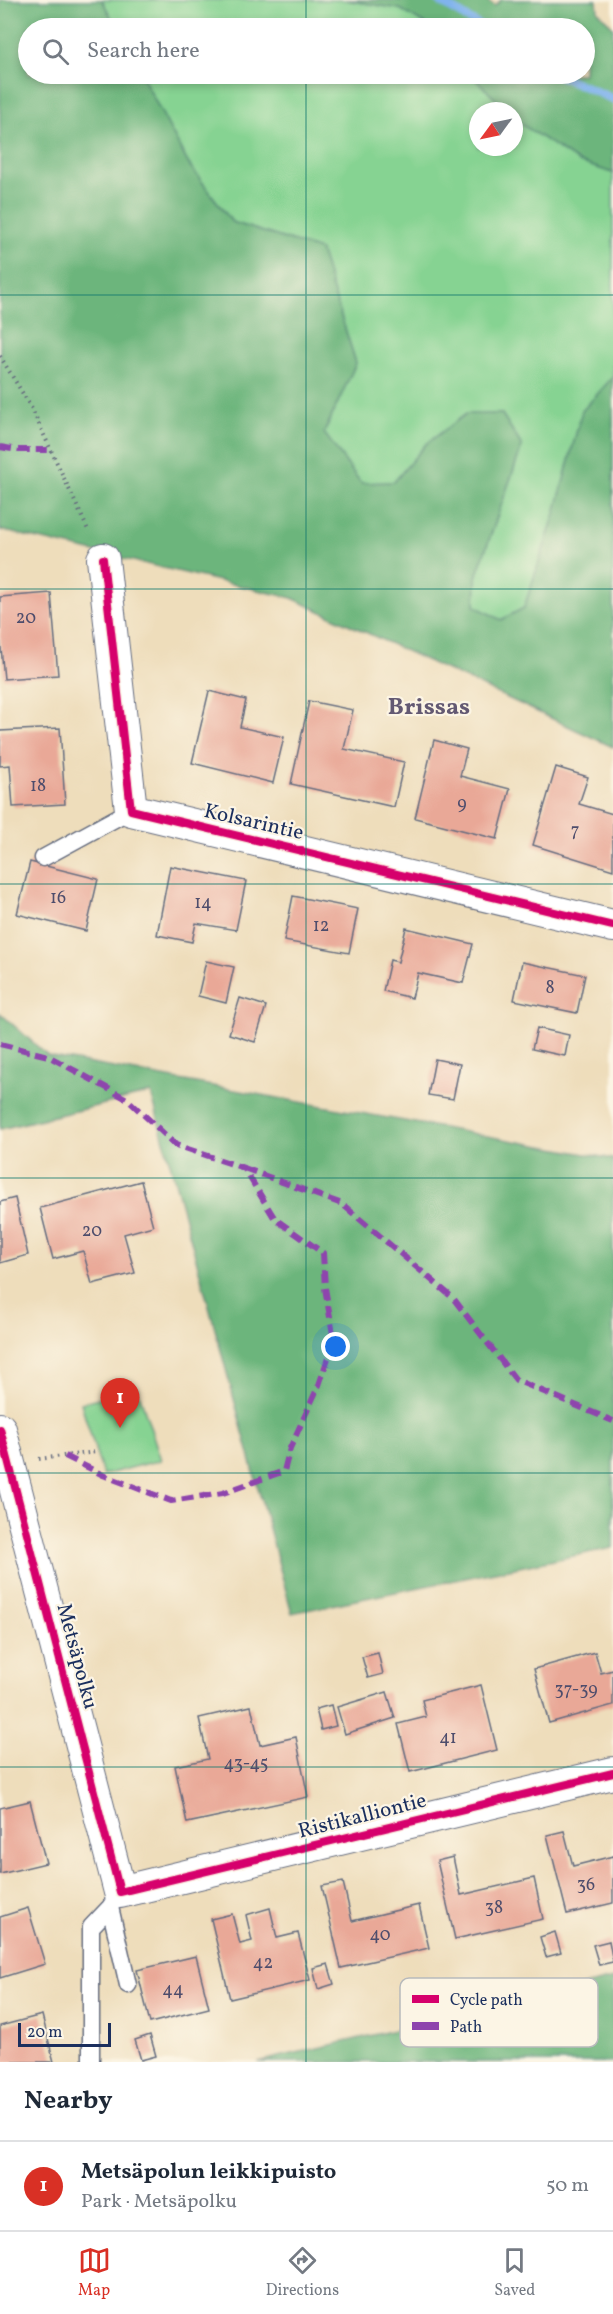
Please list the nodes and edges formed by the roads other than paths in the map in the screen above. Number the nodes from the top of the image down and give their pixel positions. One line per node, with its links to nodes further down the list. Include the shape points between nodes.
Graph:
1 (103, 559): 2 (street)
2 (131, 810): 3 (lane); 4 (street, Kolsarintie)
3 (43, 858)
4 (613, 926)
5 (0, 1429): 7 (street, Metsäpolku)
6 (613, 1773): 7 (street, Ristikalliontie)
7 (115, 1900): 8 (lane); 9 (lane, via 90,1927)
8 (128, 1984)
9 (91, 2062)

